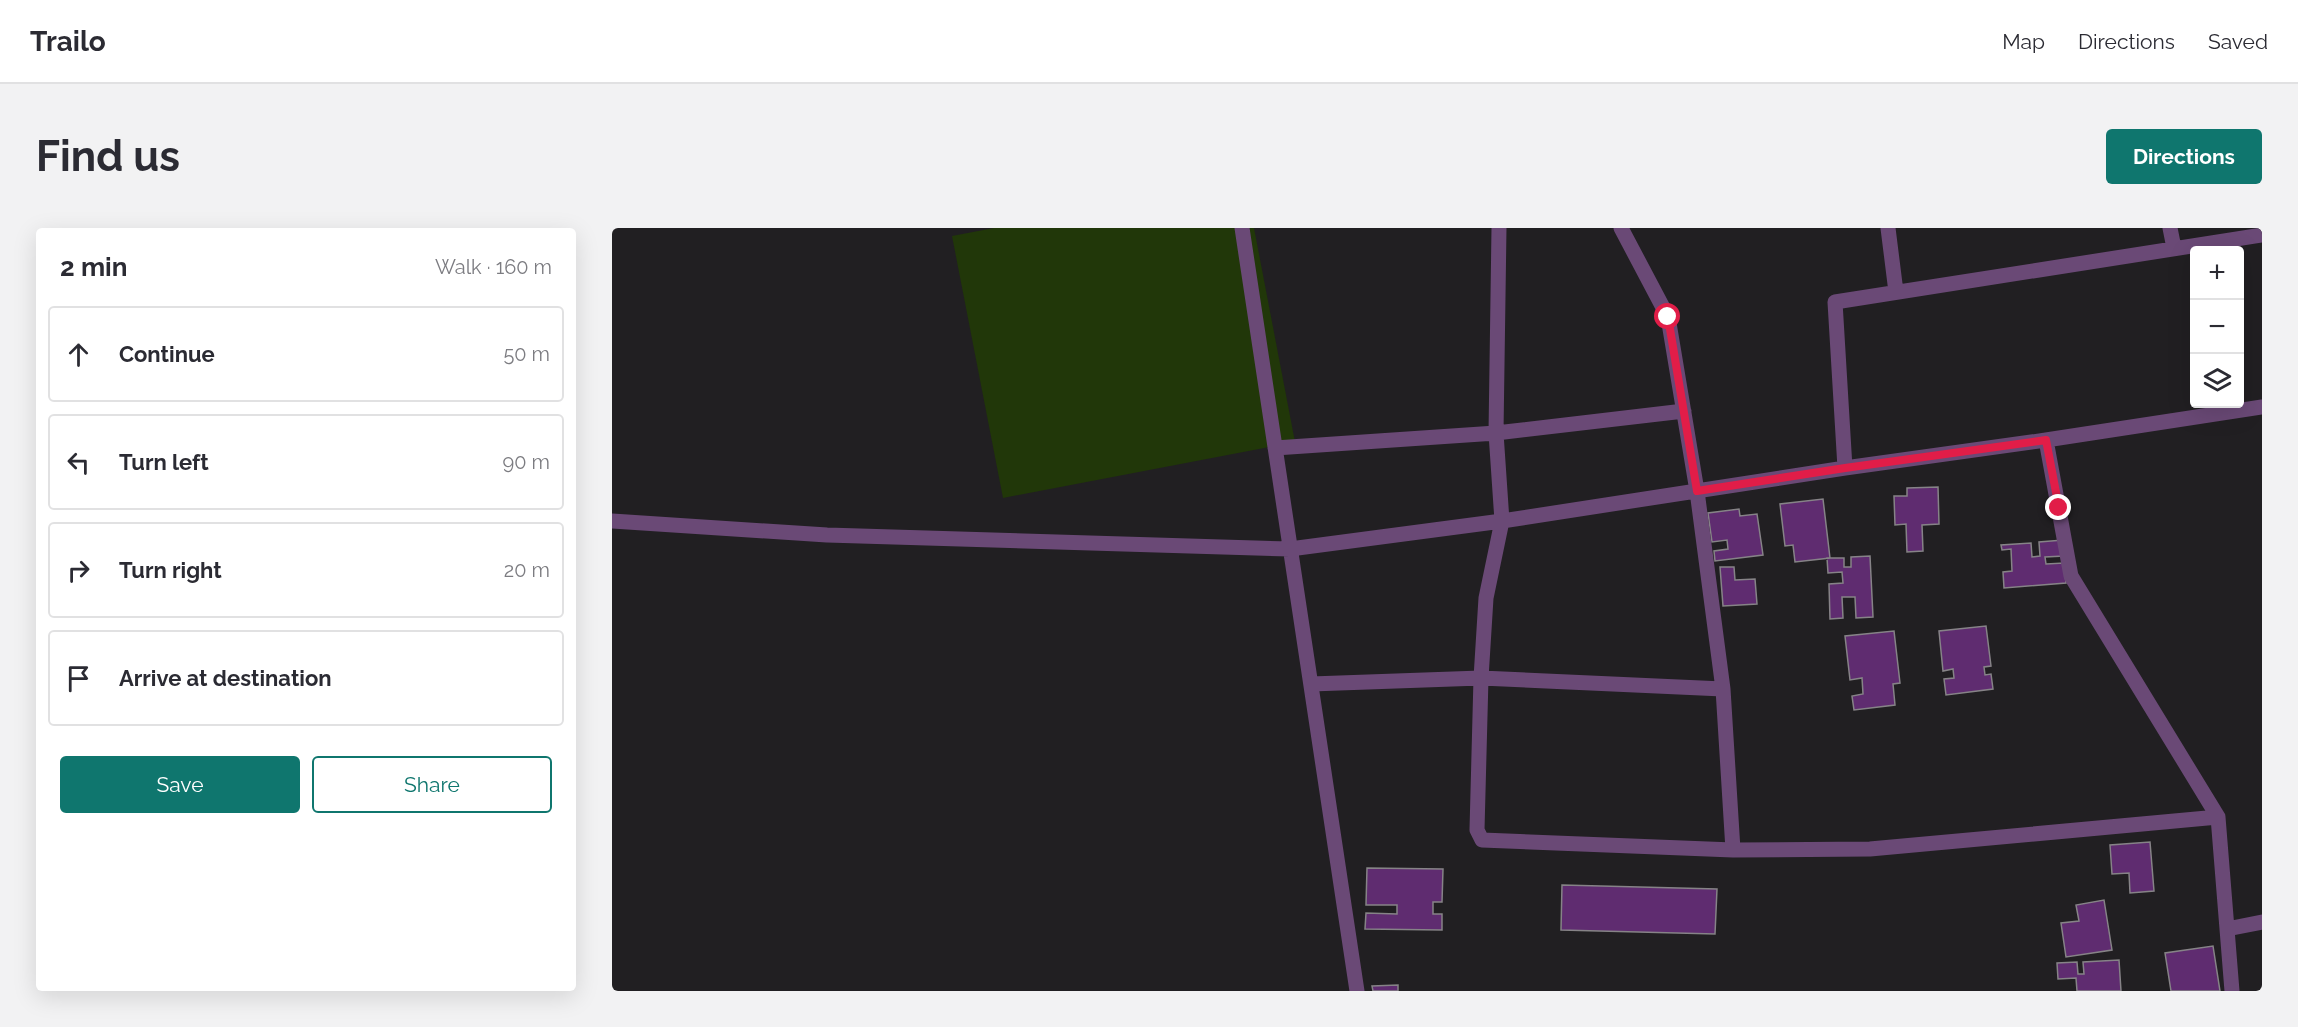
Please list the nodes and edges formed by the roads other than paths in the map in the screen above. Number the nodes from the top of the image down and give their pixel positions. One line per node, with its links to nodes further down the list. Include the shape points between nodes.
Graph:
1 (1242, 228): 13 (street)
2 (1498, 228): 11 (street)
3 (1621, 228): 10 (street, via 1668,317)
4 (1888, 228): 8 (street)
5 (2170, 228): 7 (street)
6 (2262, 235): 7 (street)
7 (2175, 249): 8 (street)
8 (1896, 292): 14 (street, via 1835,302)
9 (2262, 407): 12 (street)
10 (1684, 411): 11 (street); 15 (street)
11 (1496, 433): 13 (street); 17 (street)
12 (2046, 440): 14 (street); 22 (street, via 2071,576)
13 (1275, 448): 18 (street)
14 (1845, 468): 15 (street)
15 (1697, 491): 17 (street); 21 (street)
16 (612, 521): 18 (street, via 827,535)
17 (1502, 521): 18 (street); 19 (street, via 1486,598)
18 (1290, 549): 20 (street)
19 (1481, 678): 20 (street); 21 (street); 23 (street, via 1477,830 1482,840)
20 (1311, 684): 26 (street)
21 (1723, 689): 23 (street)
22 (2218, 817): 23 (street, via 1870,849); 25 (street)
23 (1733, 850)
24 (2262, 922): 25 (street)
25 (2227, 929): 27 (street)
26 (1357, 991)
27 (2232, 991)

